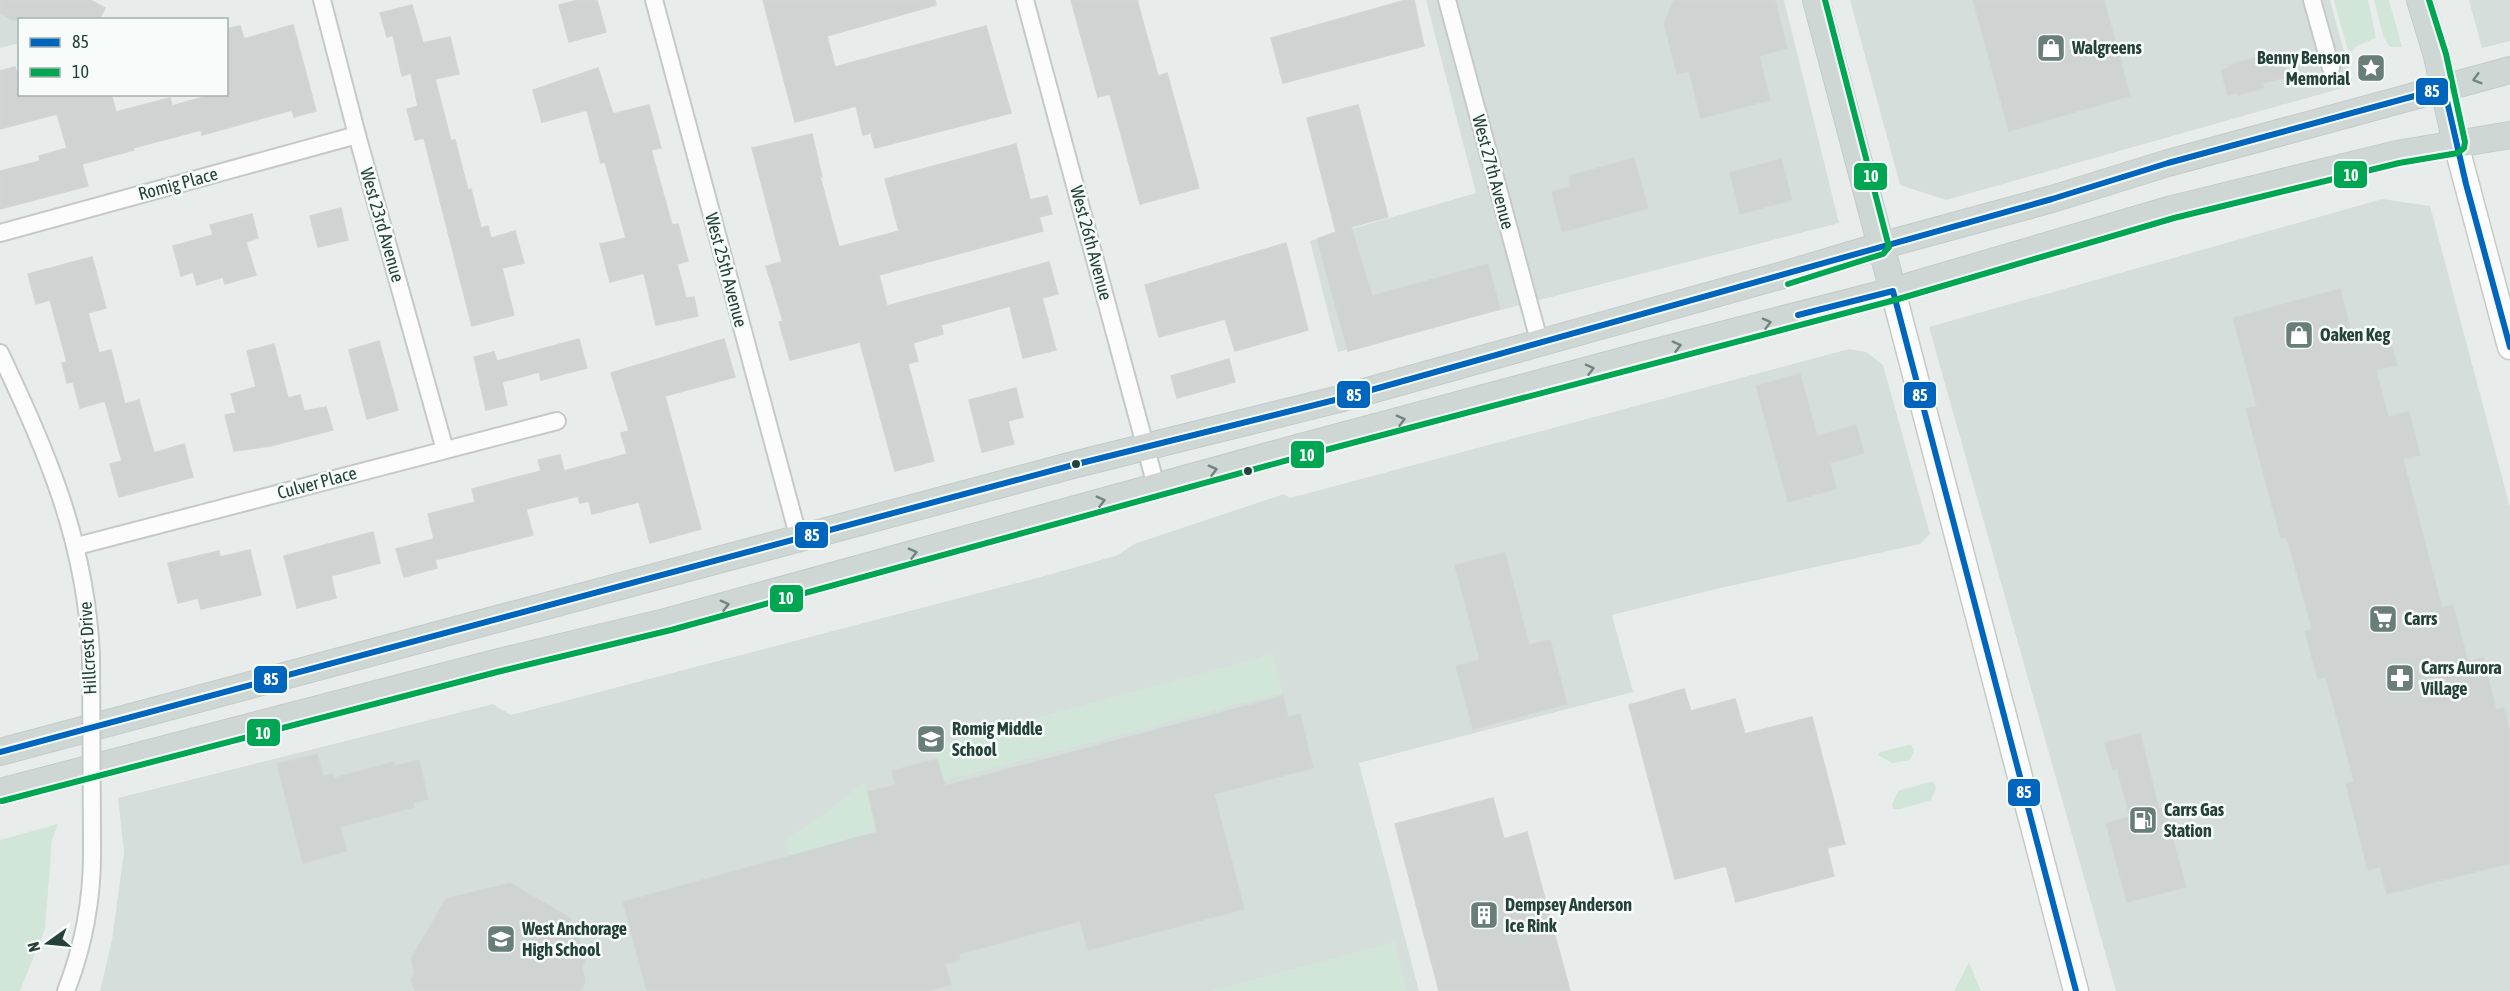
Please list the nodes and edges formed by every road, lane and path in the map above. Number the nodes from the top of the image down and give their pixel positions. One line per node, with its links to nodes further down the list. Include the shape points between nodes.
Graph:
1 (322, 0): 11 (street, West 23rd Avenue)
2 (654, 0): 24 (street, West 25th Avenue)
3 (1025, 0): 21 (street, West 26th Avenue)
4 (1447, 0): 17 (street, West 27th Avenue)
5 (1816, 0): 15 (main road)
6 (2312, 0): 8 (street)
7 (2420, 0): 10 (main road)
8 (2331, 68)
9 (2510, 70): 10 (main road, one-way to 10)
10 (2444, 88): 13 (main road); 15 (main road)
11 (357, 135): 14 (street, Romig Place); 22 (street, West 23rd Avenue)
12 (2510, 135): 13 (main road)
13 (2456, 144): 16 (main road, via 2397,154 2172,209); 18 (main road)
14 (0, 233)
15 (1880, 246): 16 (main road); 17 (main road)
16 (1893, 291): 23 (main road, one-way to 16); 29 (main road)
17 (1540, 344): 21 (main road)
18 (2510, 347)
19 (0, 353): 25 (street, Hillcrest Drive, via 37,432)
20 (557, 421): 22 (street, Culver Place)
21 (1146, 447): 23 (street, West 26th Avenue); 24 (main road)
22 (445, 450): 25 (street, Culver Place)
23 (1156, 486): 27 (main road, one-way to 23, via 669,621)
24 (799, 539): 26 (main road)
25 (77, 546): 28 (street, Hillcrest Drive, bridge, via 89,612 93,876 79,959)
26 (0, 752)
27 (0, 792)
28 (66, 991)
29 (2076, 991)

